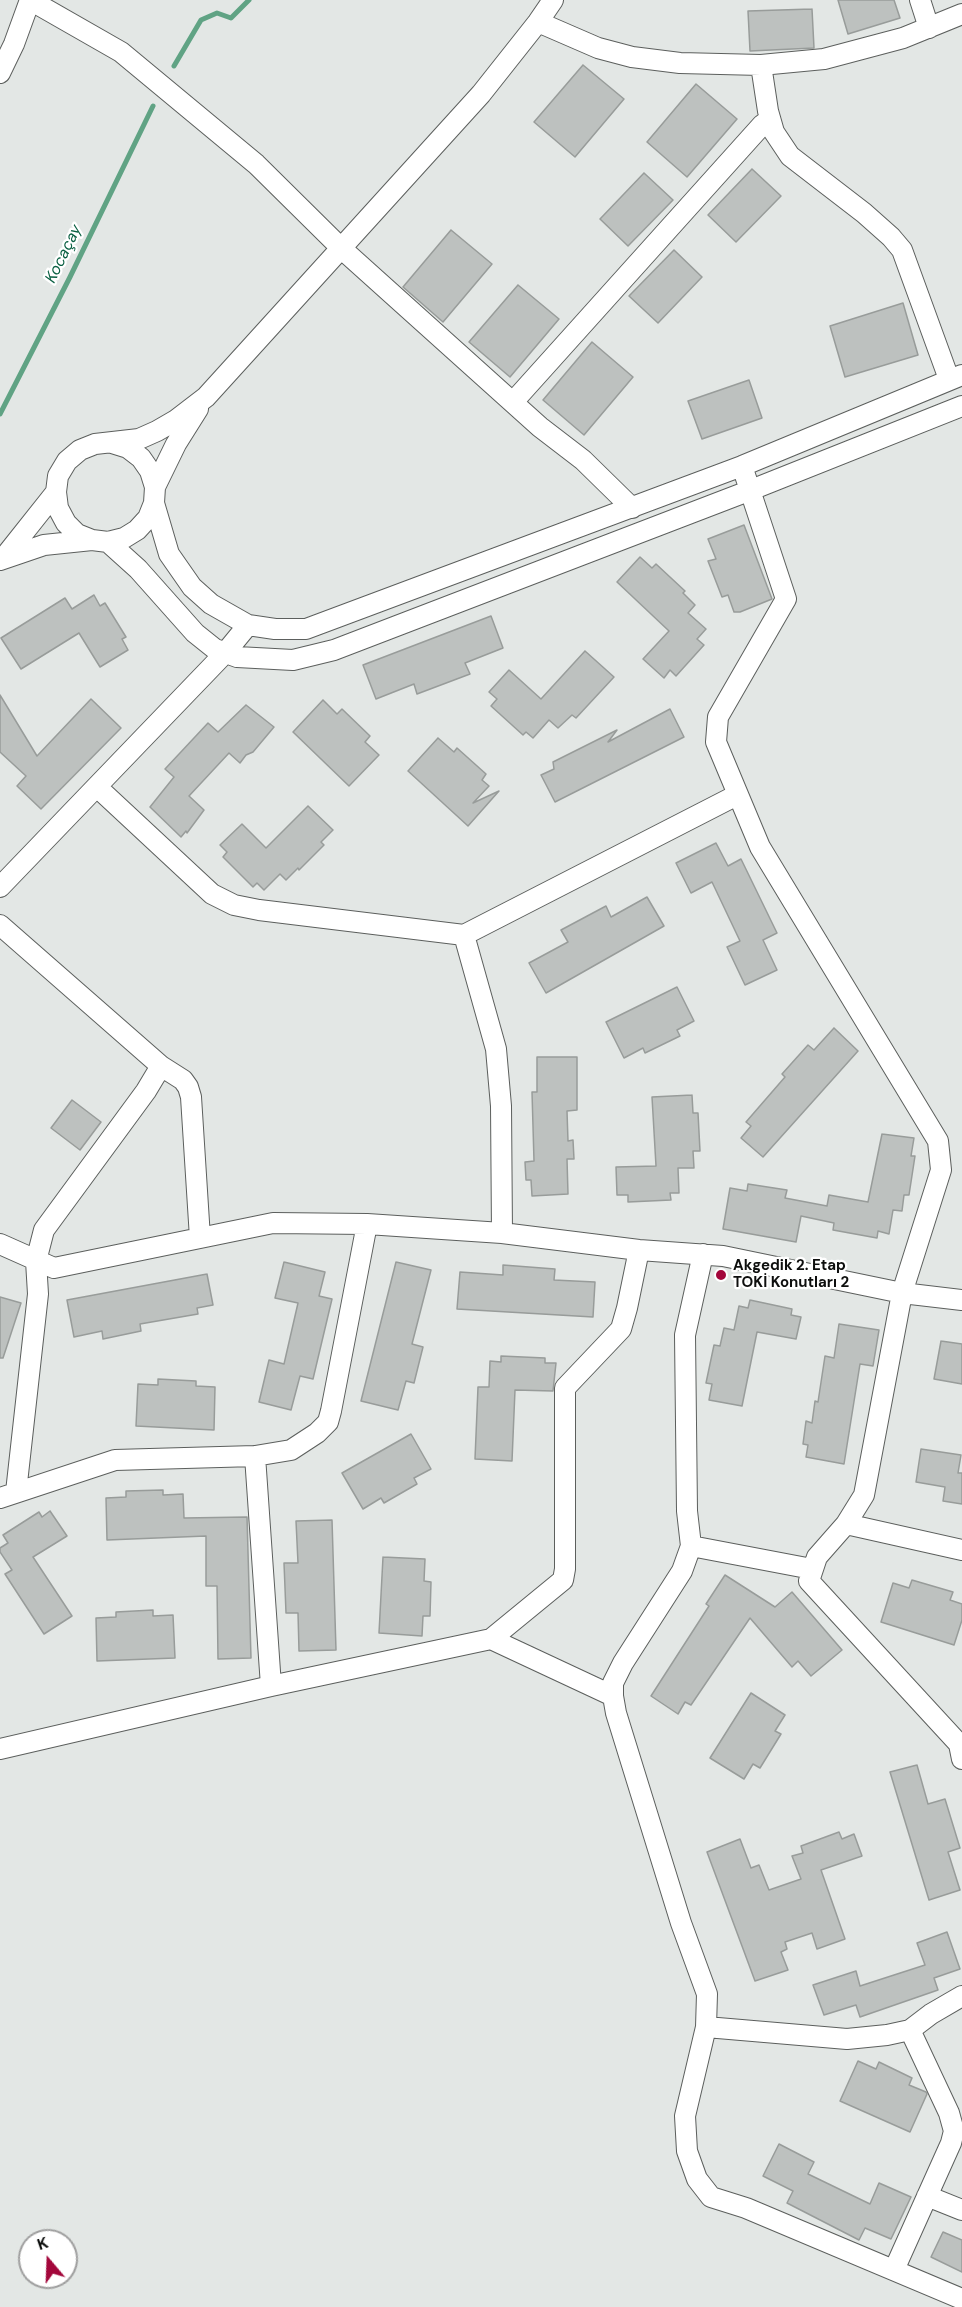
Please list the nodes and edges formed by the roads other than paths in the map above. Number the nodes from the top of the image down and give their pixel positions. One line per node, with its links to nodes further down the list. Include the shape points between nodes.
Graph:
1 (30, 0): 8 (street); 10 (street, via 121,52 256,164)
2 (553, 0): 5 (street)
3 (920, 0): 6 (street)
4 (962, 14): 6 (street)
5 (538, 22): 7 (street, via 598,48 632,57 680,63); 10 (street, via 481,94)
6 (929, 27): 7 (street, via 824,59)
7 (761, 65): 9 (street)
8 (0, 73)
9 (770, 119): 11 (street, via 790,156 864,213 902,250); 13 (street)
10 (342, 249): 12 (street); 13 (street)
11 (956, 377): 16 (street)
12 (206, 397): 15 (street, via 176,420 139,439); 19 (street, via 176,444)
13 (513, 402): 20 (street, via 583,460)
14 (962, 406): 17 (street)
15 (112, 443): 18 (street, via 95,444 67,461 58,476); 19 (street, via 141,458 150,471)
16 (742, 466): 17 (street); 20 (street)
17 (751, 490): 24 (street, via 334,650 293,660 262,660); 26 (street, via 786,599 718,717 716,742)
18 (56, 492): 21 (street, via 58,508 66,523 78,534); 22 (street)
19 (154, 495): 21 (street, via 148,518 137,530 124,538); 23 (street, via 169,554 192,587 211,604)
20 (632, 508): 23 (street, via 306,629)
21 (100, 541): 22 (street, via 44,544); 24 (street, via 138,569 195,633)
22 (2, 559)
23 (248, 625): 24 (street)
24 (225, 653): 25 (street)
25 (97, 787): 27 (street); 29 (street, via 212,894 234,905)
26 (737, 795): 29 (street); 38 (street, via 760,847 938,1141 941,1170)
27 (0, 887)
28 (0, 925): 30 (street)
29 (464, 935): 32 (street, via 496,1049 501,1106)
30 (161, 1066): 33 (street, via 183,1080 192,1097); 37 (street, via 44,1230)
31 (367, 1224): 32 (street); 33 (street, via 273,1222); 40 (street, via 328,1422 291,1450)
32 (502, 1233): 35 (street)
33 (200, 1238): 37 (street, via 54,1268)
34 (0, 1244): 37 (street)
35 (639, 1250): 36 (street); 46 (street, via 621,1329 565,1388 563,1580)
36 (703, 1254): 38 (street, via 770,1264); 43 (street, via 685,1335 687,1511)
37 (36, 1261): 41 (street, via 38,1294)
38 (902, 1293): 39 (street); 42 (street, via 864,1495)
39 (962, 1300)
40 (255, 1456): 41 (street, via 115,1460); 47 (street)
41 (8, 1495)
42 (846, 1524): 44 (street); 45 (street, via 817,1557)
43 (691, 1545): 45 (street); 48 (street, via 682,1570 623,1663 613,1683)
44 (962, 1550)
45 (812, 1569): 50 (street, via 809,1581)
46 (491, 1639): 47 (street); 48 (street)
47 (272, 1686): 49 (street)
48 (613, 1696): 52 (street, via 681,1923 707,1994)
49 (0, 1749)
50 (961, 1749)
51 (962, 1996): 53 (street)
52 (706, 2027): 53 (street, via 847,2039); 56 (street, via 685,2116 687,2151 697,2179 711,2197)
53 (910, 2030): 54 (street, via 954,2131)
54 (927, 2196): 55 (street); 56 (street)
55 (962, 2210)
56 (894, 2270): 57 (street)
57 (962, 2299)

